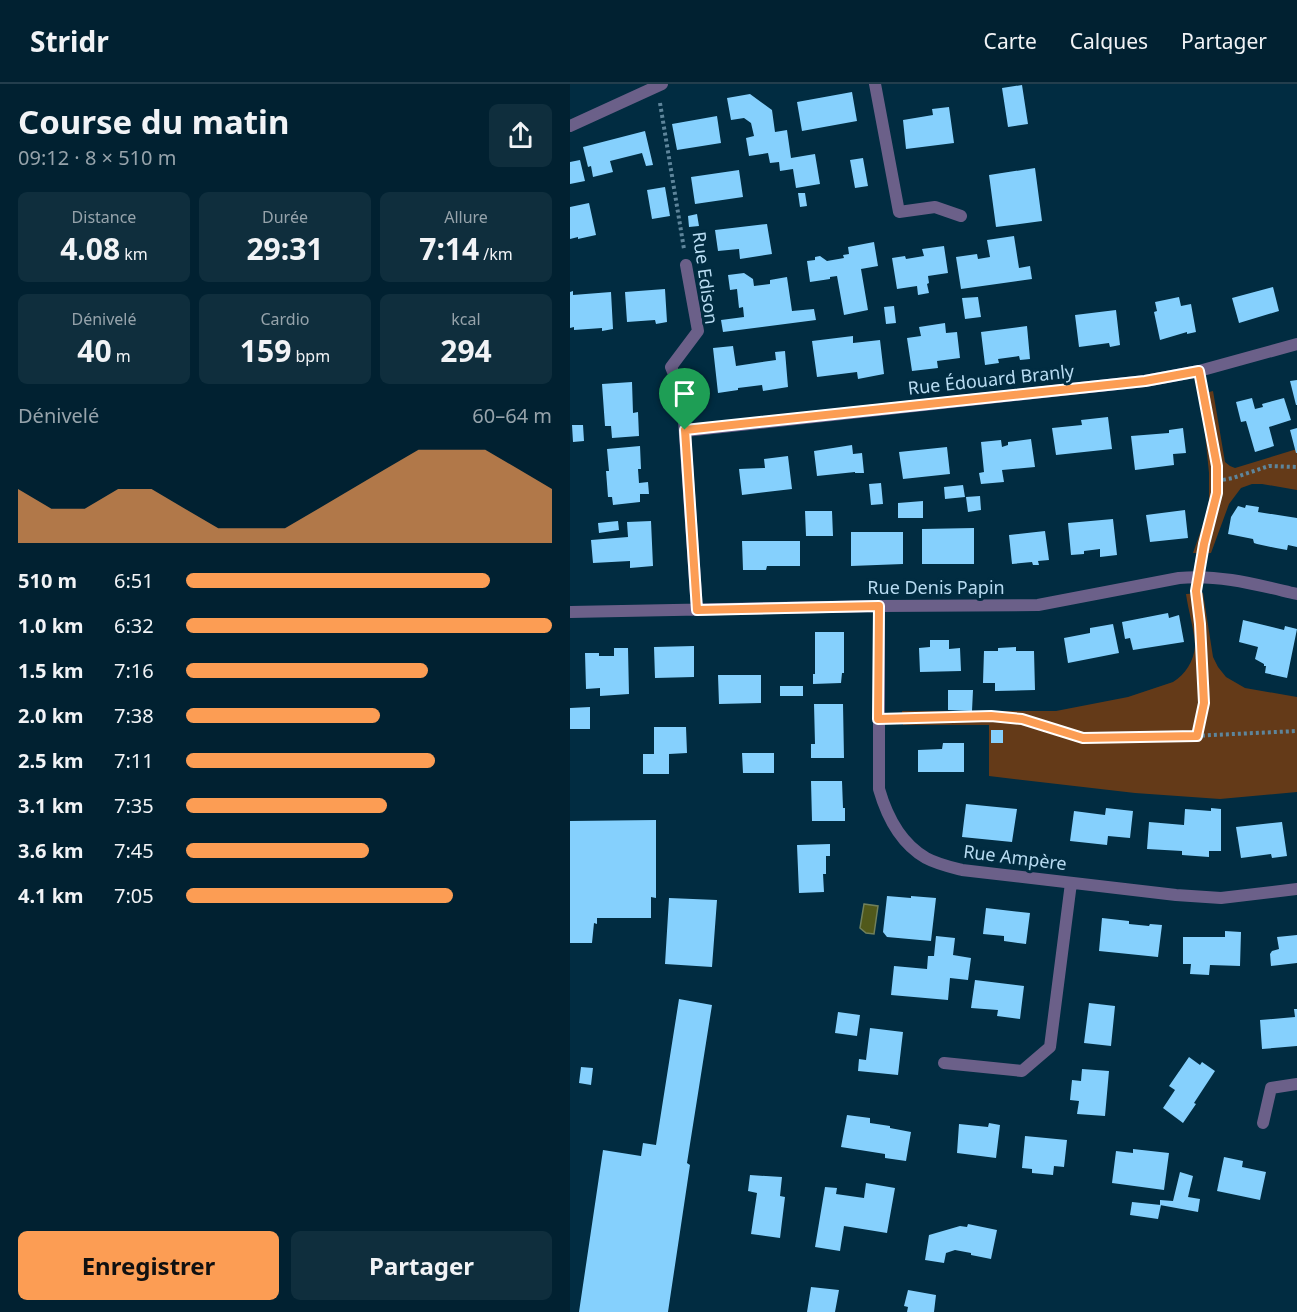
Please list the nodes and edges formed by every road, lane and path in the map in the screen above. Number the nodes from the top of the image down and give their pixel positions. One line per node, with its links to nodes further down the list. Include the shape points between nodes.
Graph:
1 (875, 84): 4 (street, via 899,212 935,207)
2 (658, 86): 3 (street); 5 (path, Rue Edison)
3 (570, 126)
4 (961, 216)
5 (686, 265): 8 (street, Rue Edison, via 698,331 671,367 682,394)
6 (1297, 344): 7 (street, Rue Édouard Branly)
7 (1199, 371): 8 (street, Rue Édouard Branly, via 1145,381); 10 (path)
8 (685, 430): 14 (street, Rue Edison)
9 (1297, 466): 10 (path, via 1269,466)
10 (1217, 481): 11 (path)
11 (1199, 576): 12 (street, Rue Denis Papin); 13 (street, Rue Denis Papin, via 1038,605); 18 (path, via 1196,591 1204,703)
12 (1297, 594)
13 (879, 606): 14 (street, Rue Denis Papin); 16 (street, Rue Ampère)
14 (697, 610): 15 (street, Rue Denis Papin)
15 (570, 612)
16 (878, 719): 18 (path, via 991,716 1022,719 1083,738); 19 (street, Rue Ampère, via 879,789 888,816 898,834 925,858 962,870)
17 (1297, 731): 18 (path)
18 (1197, 736)
19 (1071, 883): 20 (street, Rue Ampère, via 1221,898); 21 (street, via 1050,1047 1022,1071)
20 (1297, 889)
21 (944, 1063)
22 (1297, 1084): 23 (street, via 1271,1088)
23 (1263, 1123)

